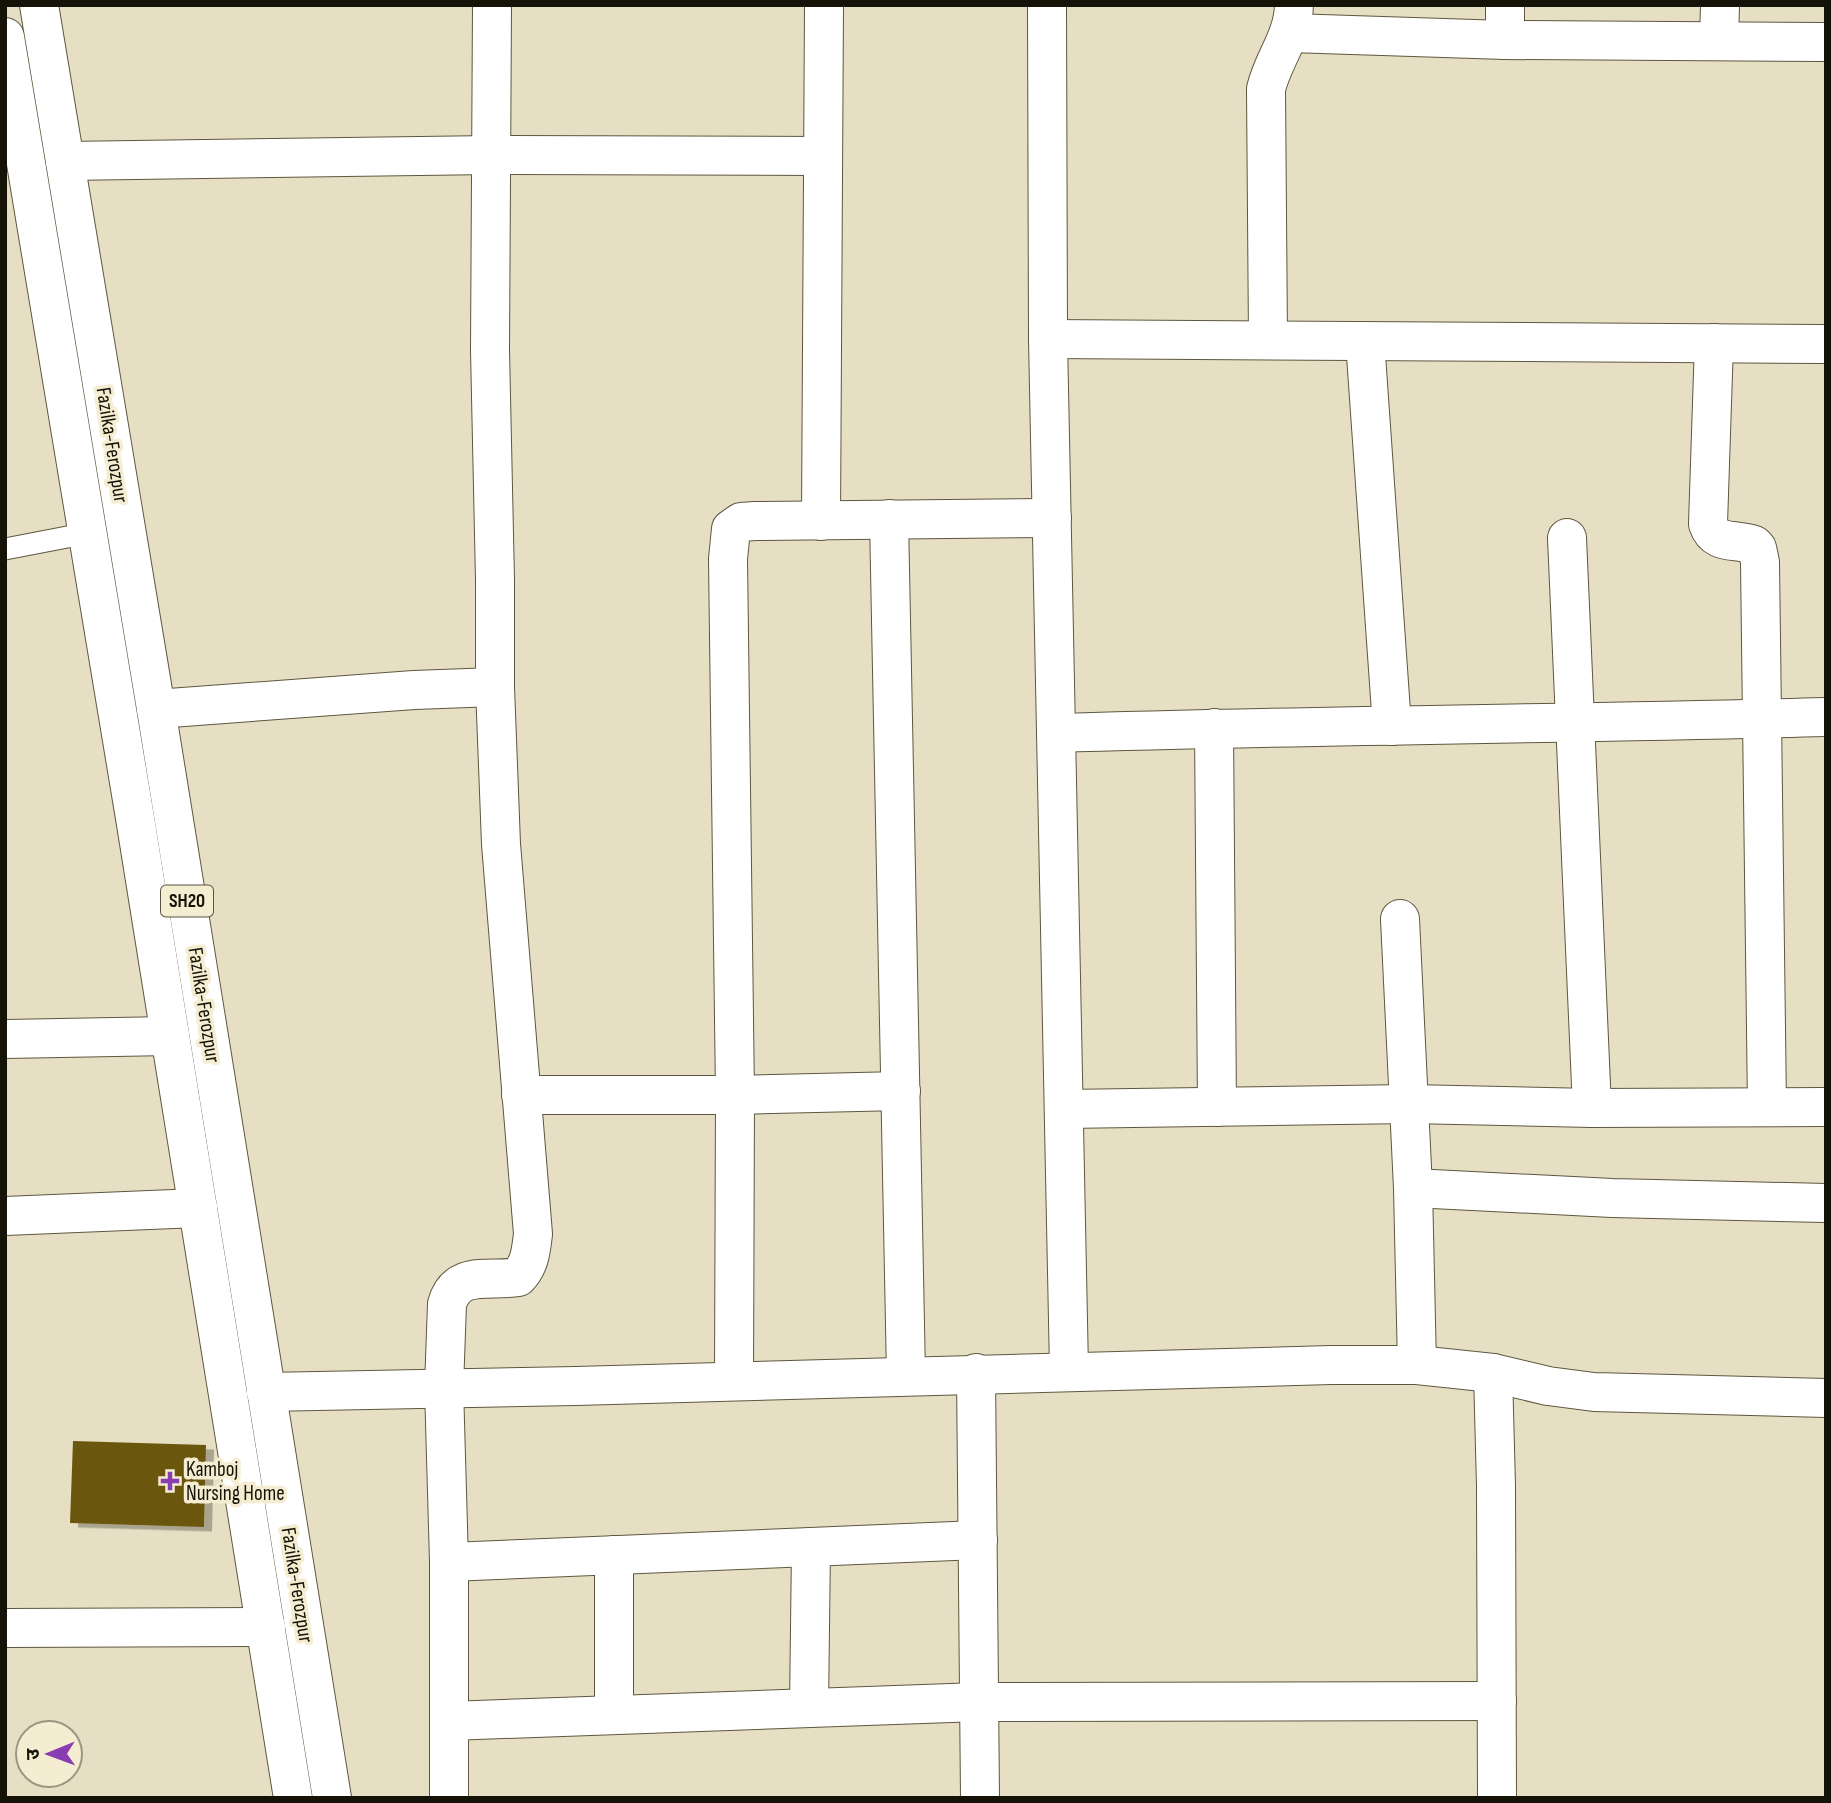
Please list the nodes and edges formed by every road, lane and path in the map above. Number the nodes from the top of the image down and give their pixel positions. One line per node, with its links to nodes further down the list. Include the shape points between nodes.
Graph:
1 (39, 5): 13 (street, Fazilka-Ferozpur / SH20)
2 (492, 5): 11 (street)
3 (824, 5): 12 (street)
4 (1047, 5): 14 (street)
5 (1292, 19): 6 (street); 15 (street, via 1266,89)
6 (1505, 23): 7 (street)
7 (1720, 23): 9 (street)
8 (5, 37): 10 (street, Fazilka-Ferozpur / SH20)
9 (1826, 42)
10 (15, 151): 22 (street, Fazilka-Ferozpur / SH20)
11 (492, 155): 12 (street); 13 (street); 25 (street)
12 (822, 156): 21 (street)
13 (65, 161): 26 (street, Fazilka-Ferozpur / SH20)
14 (1048, 339): 15 (street); 19 (street)
15 (1268, 340): 16 (street)
16 (1365, 341): 17 (street); 30 (street)
17 (1714, 343): 18 (street); 28 (street, via 1708,524 1719,539 1757,548)
18 (1826, 344)
19 (1052, 517): 20 (street); 32 (street)
20 (889, 519): 21 (street); 36 (street)
21 (821, 520): 38 (street, via 741,522 730,537)
22 (88, 533): 24 (lane); 34 (street, Fazilka-Ferozpur / SH20)
23 (1567, 538): 29 (street)
24 (5, 549)
25 (495, 687): 26 (street); 37 (street, via 501,844)
26 (156, 709): 56 (street, Fazilka-Ferozpur / SH20)
27 (1826, 717): 28 (street)
28 (1761, 718): 29 (street); 41 (street)
29 (1574, 724): 30 (street); 43 (street)
30 (1392, 726): 31 (street)
31 (1214, 728): 32 (street); 40 (street)
32 (1056, 733): 44 (street)
33 (1400, 919): 39 (street)
34 (170, 1036): 35 (street); 47 (street, Fazilka-Ferozpur / SH20)
35 (5, 1039)
36 (901, 1091): 38 (street); 53 (street)
37 (521, 1095): 38 (street); 55 (street, via 533,1234 530,1258 518,1278 470,1280 451,1291)
38 (735, 1095): 54 (street)
39 (1409, 1104): 40 (street); 43 (street); 45 (street)
40 (1217, 1107): 44 (street)
41 (1767, 1107): 42 (street); 43 (street)
42 (1826, 1107)
43 (1592, 1108)
44 (1064, 1109): 50 (street)
45 (1413, 1188): 46 (street); 49 (street)
46 (1826, 1203)
47 (198, 1208): 48 (street); 62 (street, Fazilka-Ferozpur / SH20)
48 (5, 1216)
49 (1417, 1365): 50 (street); 52 (street)
50 (1069, 1370): 51 (street)
51 (976, 1373): 53 (street); 58 (street)
52 (1493, 1373): 57 (street, via 1594,1392); 64 (street)
53 (906, 1375): 54 (street)
54 (734, 1380): 55 (street)
55 (444, 1387): 56 (street); 61 (street)
56 (266, 1392): 70 (street, Fazilka-Ferozpur / SH20)
57 (1826, 1398)
58 (978, 1540): 59 (street); 65 (street)
59 (811, 1547): 60 (street); 66 (street)
60 (614, 1555): 61 (street); 67 (street)
61 (449, 1562): 68 (street)
62 (266, 1627): 63 (street); 69 (street, Fazilka-Ferozpur / SH20)
63 (5, 1628)
64 (1497, 1701): 65 (street); 73 (street)
65 (979, 1702): 66 (street); 72 (street)
66 (808, 1708): 67 (street)
67 (614, 1715): 68 (street)
68 (449, 1721): 71 (street)
69 (293, 1798)
70 (332, 1798)
71 (449, 1798)
72 (980, 1798)
73 (1497, 1798)

